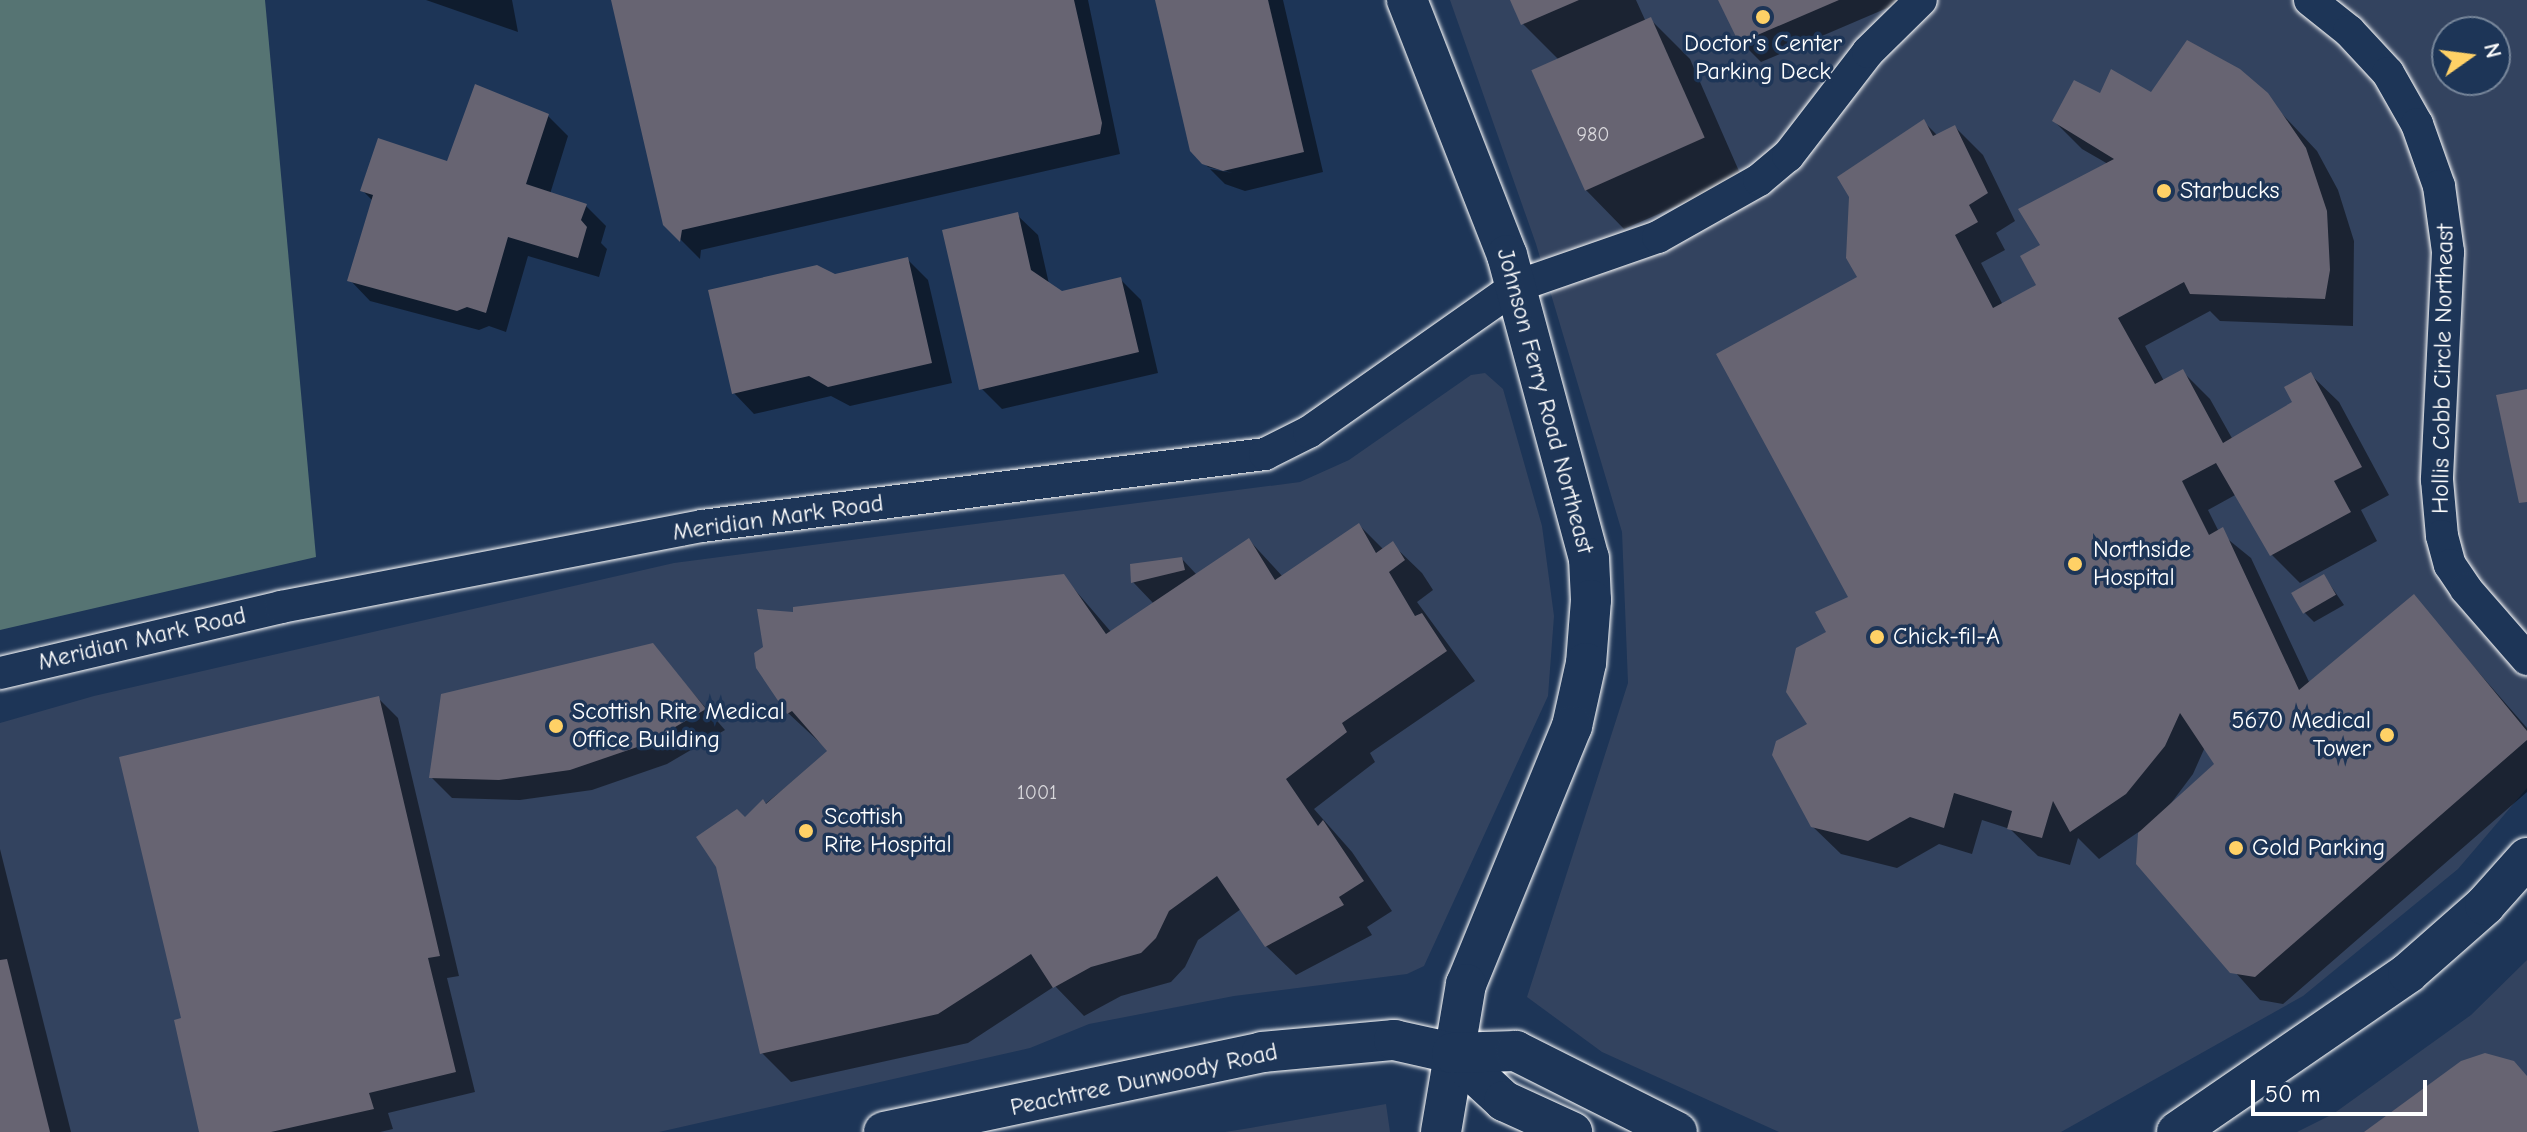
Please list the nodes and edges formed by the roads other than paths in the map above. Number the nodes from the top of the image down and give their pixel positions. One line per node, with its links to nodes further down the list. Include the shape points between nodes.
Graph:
1 (1407, 0): 4 (main road, Johnson Ferry Road Northeast)
2 (1921, 0): 4 (street, via 1868,52 1788,156 1759,180 1658,237)
3 (2310, 0): 5 (street, Hollis Cobb Circle Northeast, via 2349,31 2388,73 2417,124 2439,186 2448,252 2437,480 2442,536 2450,565 2466,589)
4 (1517, 286): 6 (street, Meridian Mark Road, via 1309,432 1265,454 702,526 281,607); 8 (main road, Johnson Ferry Road Northeast, via 1589,558 1586,663 1572,726 1466,984)
5 (2527, 659)
6 (0, 673)
7 (2527, 858): 13 (main road, via 2485,905 2408,973)
8 (1452, 1053): 9 (main road, Peachtree Dunwoody Road, via 1394,1040 1262,1052); 10 (main road, Johnson Ferry Road Northeast); 11 (main road, via 1504,1101); 12 (main road, Peachtree Dunwoody Road, via 1516,1051)
9 (884, 1132)
10 (1441, 1132)
11 (1572, 1132)
12 (1677, 1132)
13 (2177, 1132)

